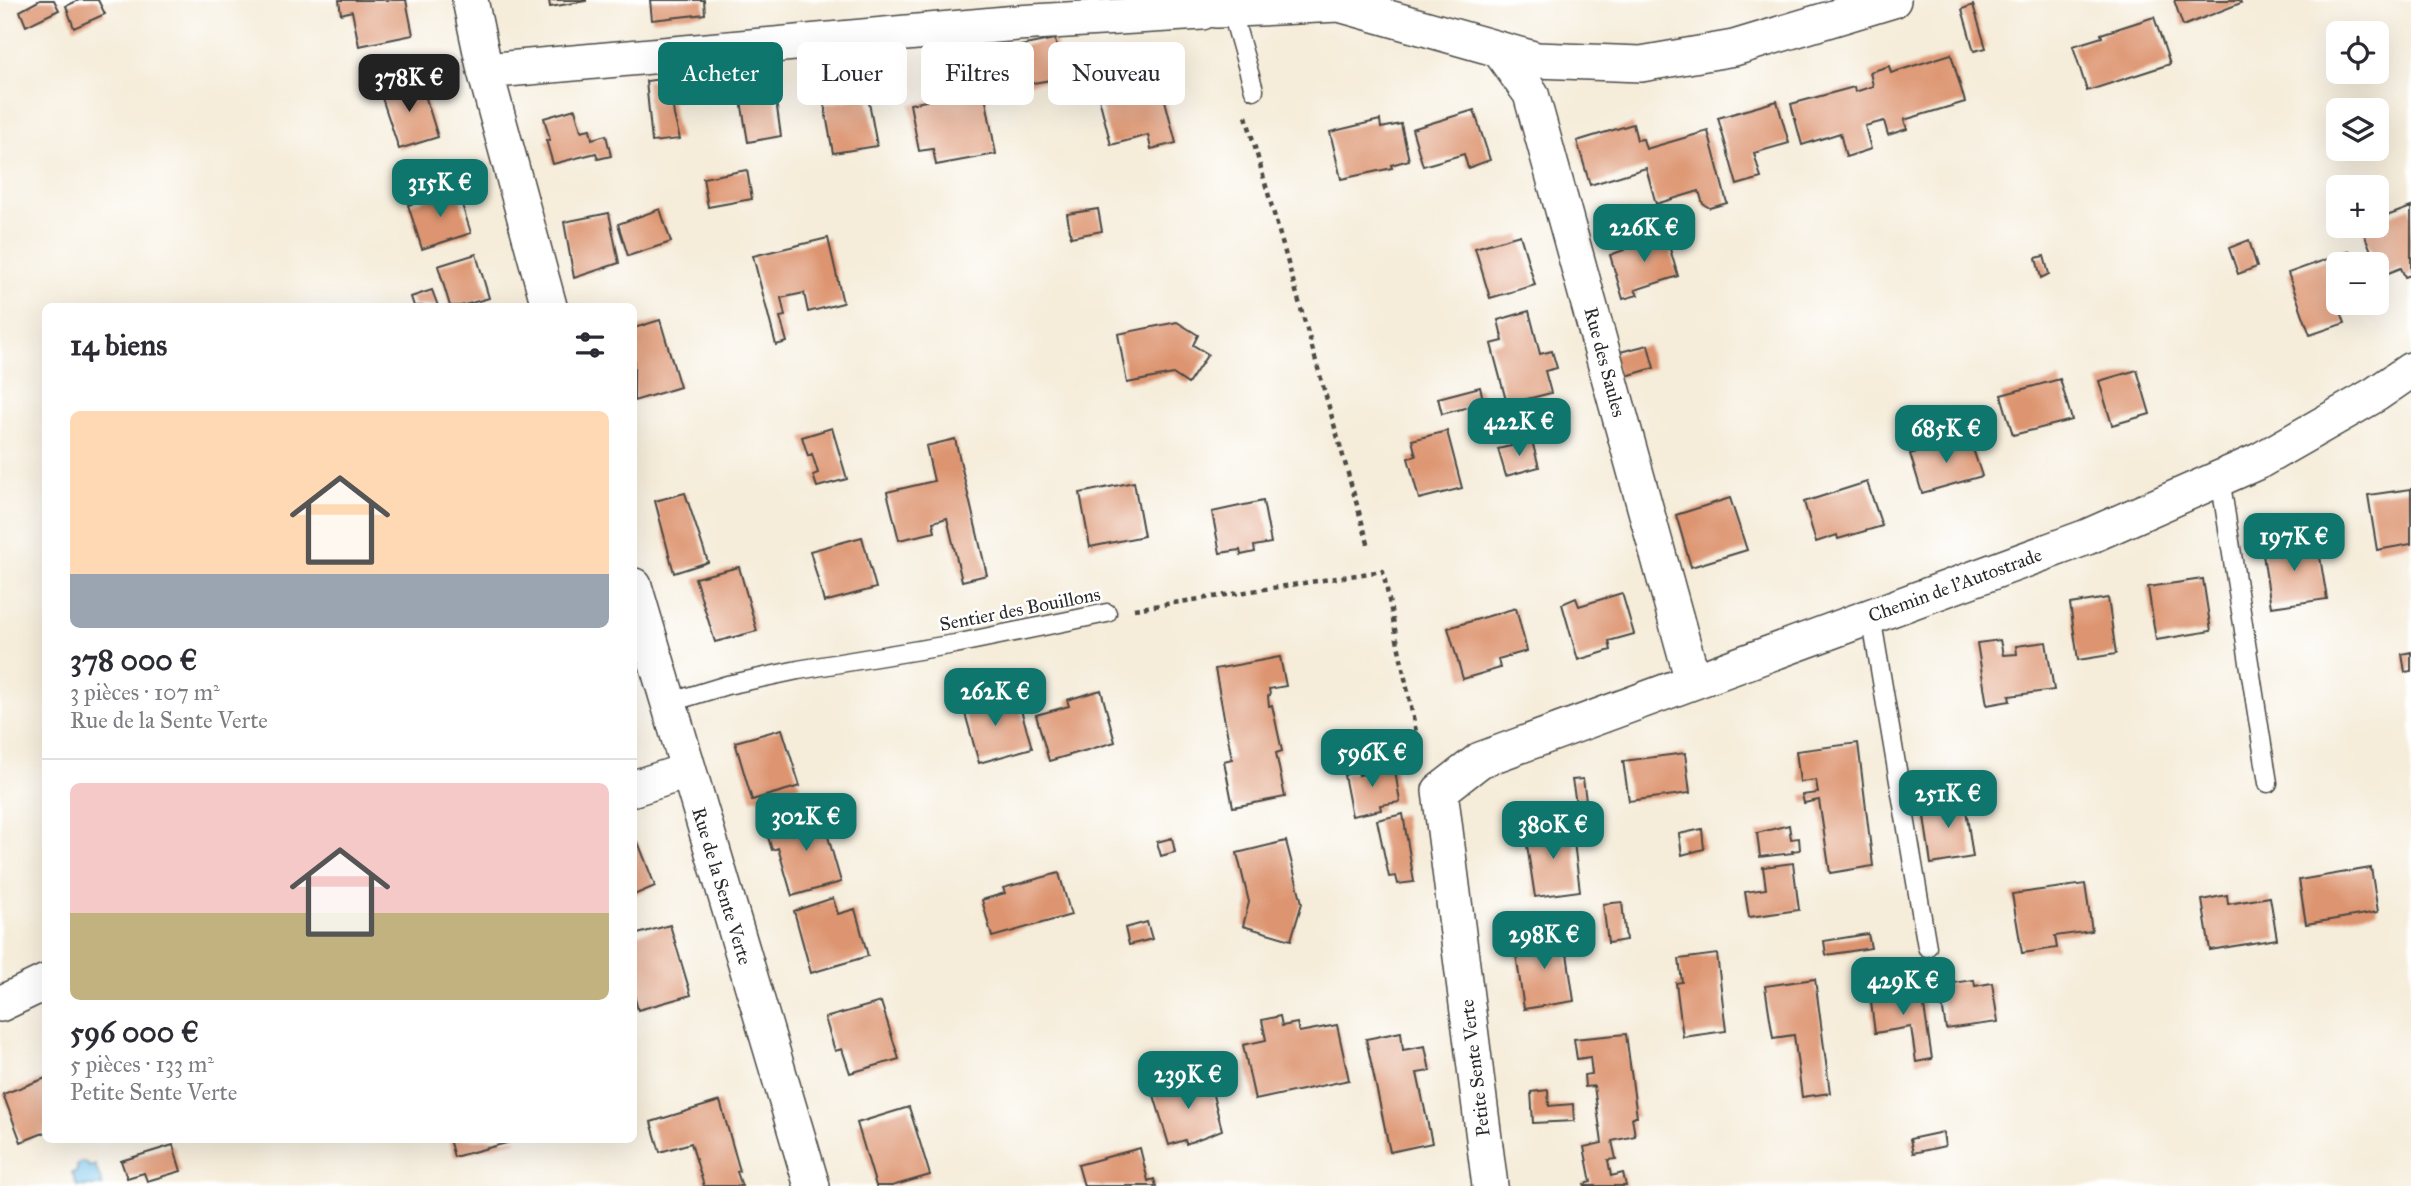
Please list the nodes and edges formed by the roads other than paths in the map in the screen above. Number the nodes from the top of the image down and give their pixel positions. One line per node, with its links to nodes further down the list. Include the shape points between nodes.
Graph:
1 (470, 0): 5 (street)
2 (1894, 0): 4 (street, via 1734,48 1641,64 1537,60)
3 (1226, 8): 4 (street, via 1339,4); 5 (street); 6 (lane)
4 (1500, 51): 13 (street, Rue des Saules, via 1531,94)
5 (485, 71): 7 (street)
6 (1254, 90)
7 (548, 303)
8 (2411, 370): 9 (street, Chemin de l'Autostrade, via 2259,461)
9 (2220, 478): 12 (street, Chemin de l'Autostrade, via 2087,537); 16 (lane)
10 (637, 596): 14 (street, Rue de la Sente Verte)
11 (1107, 613): 14 (lane, Sentier des Bouillons, via 798,670)
12 (1871, 616): 13 (street, Chemin de l'Autostrade); 19 (lane)
13 (1693, 681): 18 (street, Chemin de l'Autostrade, via 1480,760)
14 (668, 703): 15 (street, Rue de la Sente Verte)
15 (687, 772): 17 (street); 22 (street, Rue de la Sente Verte)
16 (2268, 783)
17 (637, 787)
18 (1440, 791): 23 (street, Petite Sente Verte)
19 (1927, 947)
20 (42, 984): 21 (street)
21 (0, 1004)
22 (812, 1186)
23 (1490, 1186)

